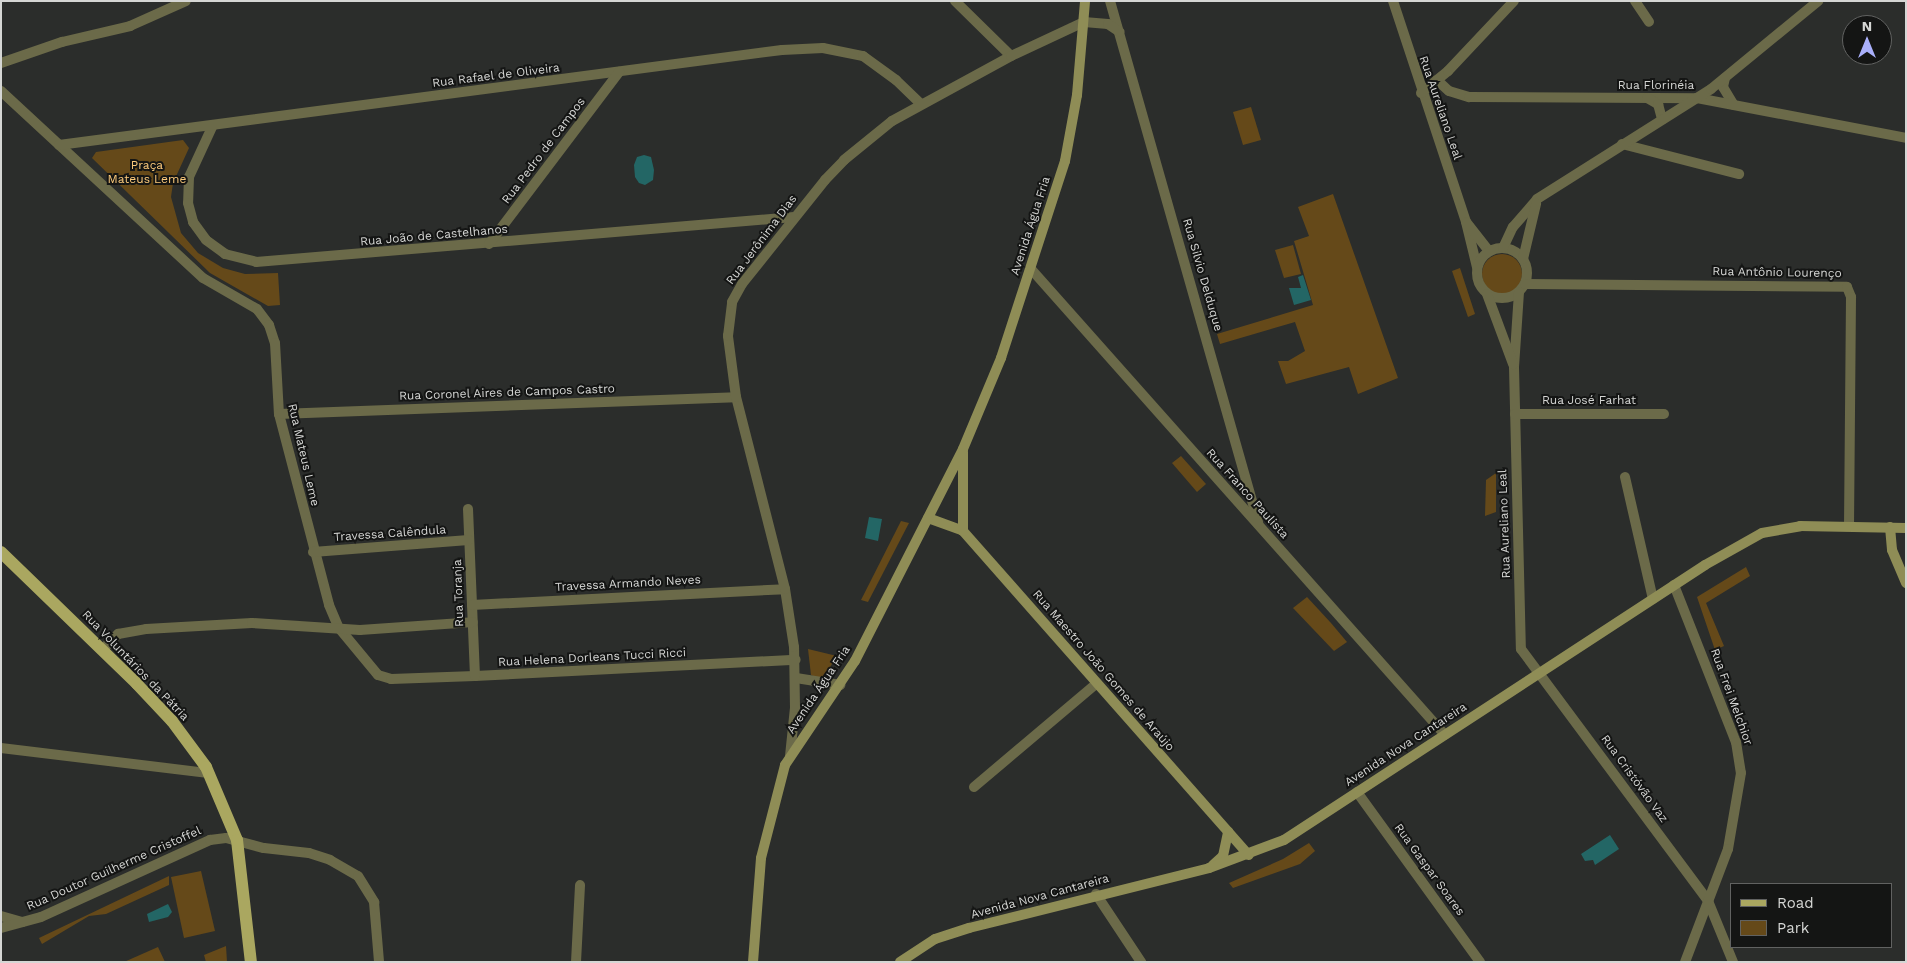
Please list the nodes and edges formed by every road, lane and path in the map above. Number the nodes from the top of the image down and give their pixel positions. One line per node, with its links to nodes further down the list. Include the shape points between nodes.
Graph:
1 (186, 1): 13 (street, via 130,26 62,42)
2 (955, 1): 12 (street)
3 (1086, 1): 9 (main road, Avenida Água Fria)
4 (1110, 1): 11 (street, Rua Silvio Delduque)
5 (1393, 1): 18 (street, Rua Aureliano Leal)
6 (1514, 1): 16 (street)
7 (1636, 1): 10 (street)
8 (1818, 1): 15 (street)
9 (1084, 22): 11 (street, via 1108,24); 12 (street, Rua Jerônima Dias); 37 (main road, Avenida Água Fria, via 1077,95 1065,161)
10 (1649, 22)
11 (1120, 32): 49 (street, Rua Silvio Delduque)
12 (1011, 56): 21 (street, Rua Jerônima Dias)
13 (1, 63)
14 (618, 72): 21 (street, Rua Rafael de Oliveira, via 782,50 823,48 863,56); 24 (street, Rua Rafael de Oliveira); 32 (street, Rua Pedro de Campos)
15 (1725, 78): 20 (street); 22 (street, via 1723,88)
16 (1437, 80): 18 (street); 19 (street, Rua Florinéia, via 1449,91 1462,96)
17 (1, 92): 26 (street, Rua Mateus Leme)
18 (1421, 93): 31 (street, Rua Aureliano Leal)
19 (1646, 98): 20 (street, Rua Florinéia); 23 (street, via 1658,104)
20 (1697, 98): 22 (street, Rua Florinéia); 23 (street)
21 (920, 103): 30 (street, Rua Jerônima Dias, via 844,160)
22 (1734, 105): 25 (street, Rua Florinéia)
23 (1662, 119): 27 (street)
24 (213, 125): 26 (street, Rua Rafael de Oliveira); 32 (street, Rua João de Castelhanos, via 189,177 188,203 193,222 206,240 225,254 256,262 284,262)
25 (1906, 138)
26 (59, 144): 42 (street, Rua Mateus Leme, via 202,278 256,309 269,325 275,343)
27 (1622, 144): 28 (street); 29 (street)
28 (1739, 174)
29 (1537, 199): 33 (street, via 1513,227); 35 (street, Rua Aureliano Leal)
30 (794, 217): 32 (street, Rua João de Castelhanos); 41 (street, Rua Jerônima Dias, via 742,284 732,302 728,336)
31 (1466, 222): 34 (street, Rua Aureliano Leal); 36 (street, Rua Aureliano Leal)
32 (489, 244)
33 (1503, 248): 34 (street); 35 (street)
34 (1489, 252): 36 (street)
35 (1523, 258): 38 (street, Rua Aureliano Leal, via 1528,275)
36 (1477, 266): 39 (street, Rua Aureliano Leal, via 1478,282)
37 (1031, 269): 45 (main road, Avenida Água Fria, via 989,392); 49 (street, Rua Franco Paulista)
38 (1522, 288): 39 (street, via 1503,299); 40 (street, Rua Aureliano Leal); 50 (street, Rua Antônio Lourenço, via 1847,287 1851,298)
39 (1487, 294): 40 (street, Rua Aureliano Leal)
40 (1514, 367): 43 (street, Rua Aureliano Leal)
41 (736, 397): 42 (street, Rua Coronel Aires de Campos Castro); 59 (street, Rua Jerônima Dias)
42 (279, 414): 56 (street, Rua Mateus Leme)
43 (1515, 414): 44 (street, Rua José Farhat); 66 (street, Rua Aureliano Leal, via 1521,649)
44 (1664, 414)
45 (964, 449): 48 (main road, Avenida Água Fria); 53 (main road, Avenida Água Fria)
46 (1624, 477): 60 (street)
47 (468, 509): 54 (street, Rua Toranja)
48 (928, 518): 53 (main road, Rua Maestro João Gomes de Araújo); 71 (main road, Avenida Água Fria)
49 (1259, 526): 72 (street, Rua Franco Paulista)
50 (1850, 526): 51 (main road, Avenida Nova Cantareira); 58 (main road, Avenida Nova Cantareira, via 1770,530)
51 (1890, 527): 52 (main road, Avenida Nova Cantareira); 57 (main road, via 1892,550)
52 (1906, 528)
53 (962, 531): 70 (main road, Rua Maestro João Gomes de Araújo)
54 (469, 540): 56 (street, Travessa Calêndula); 61 (street, Rua Toranja)
55 (1, 552): 64 (main road, Rua Voluntários da Pátria)
56 (313, 552): 63 (street, Rua Mateus Leme)
57 (1906, 583)
58 (1674, 585): 60 (main road, Avenida Nova Cantareira); 84 (street, Rua Frei Melchior, via 1736,742 1740,761 1741,786 1728,849)
59 (785, 589): 61 (street, Travessa Armando Neves); 65 (street, Rua Jerônima Dias)
60 (1653, 599): 66 (main road, Avenida Nova Cantareira)
61 (472, 605): 62 (street, Rua Toranja)
62 (473, 622): 63 (street, via 360,630); 67 (street, Rua Toranja)
63 (339, 628): 64 (street, via 252,623 146,629 118,634); 69 (street, Rua Mateus Leme, via 378,675)
64 (102, 650): 75 (main road, Rua Voluntários da Pátria, via 172,721)
65 (796, 660): 67 (street, Rua Helena Dorleans Tucci Ricci); 68 (street, Rua Jerônima Dias)
66 (1540, 672): 72 (main road, Avenida Nova Cantareira); 84 (street, Rua Cristóvão Vaz)
67 (475, 676): 69 (street, Rua Helena Dorleans Tucci Ricci)
68 (796, 678): 71 (street); 74 (street, Rua Jerônima Dias)
69 (391, 679)
70 (1096, 684): 76 (street); 78 (main road, Rua Maestro João Gomes de Araújo)
71 (840, 686): 74 (main road, Avenida Água Fria)
72 (1444, 735): 77 (main road, Avenida Nova Cantareira)
73 (1, 748): 75 (street)
74 (790, 756): 91 (main road, Avenida Água Fria, via 779,784 761,858)
75 (210, 773): 79 (main road, Rua Voluntários da Pátria)
76 (974, 787)
77 (1357, 792): 80 (main road, Avenida Nova Cantareira, via 1284,840); 94 (street, Rua Gaspar Soares)
78 (1228, 832): 80 (main road, Rua Maestro João Gomes de Araújo); 81 (main road, via 1223,856)
79 (237, 840): 86 (street, Rua Doutor Guilherme Cristoffel, via 210,840); 88 (main road, Rua Voluntários da Pátria); 89 (street, Rua Doutor Guilherme Cristoffel, via 330,860 358,876 374,902)
80 (1249, 855): 81 (main road, Avenida Nova Cantareira)
81 (1210, 868): 83 (main road, Avenida Nova Cantareira)
82 (580, 885): 90 (street)
83 (1096, 894): 92 (main road, Avenida Nova Cantareira, via 935,939); 93 (street)
84 (1708, 901): 95 (street, Rua Frei Melchior); 96 (street, Rua Cristóvão Vaz)
85 (1, 916): 86 (street)
86 (25, 923): 87 (street, Rua Doutor Guilherme Cristoffel)
87 (1, 928)
88 (251, 962)
89 (379, 962)
90 (576, 962)
91 (753, 962)
92 (900, 962)
93 (1141, 962)
94 (1480, 962)
95 (1685, 962)
96 (1733, 962)

